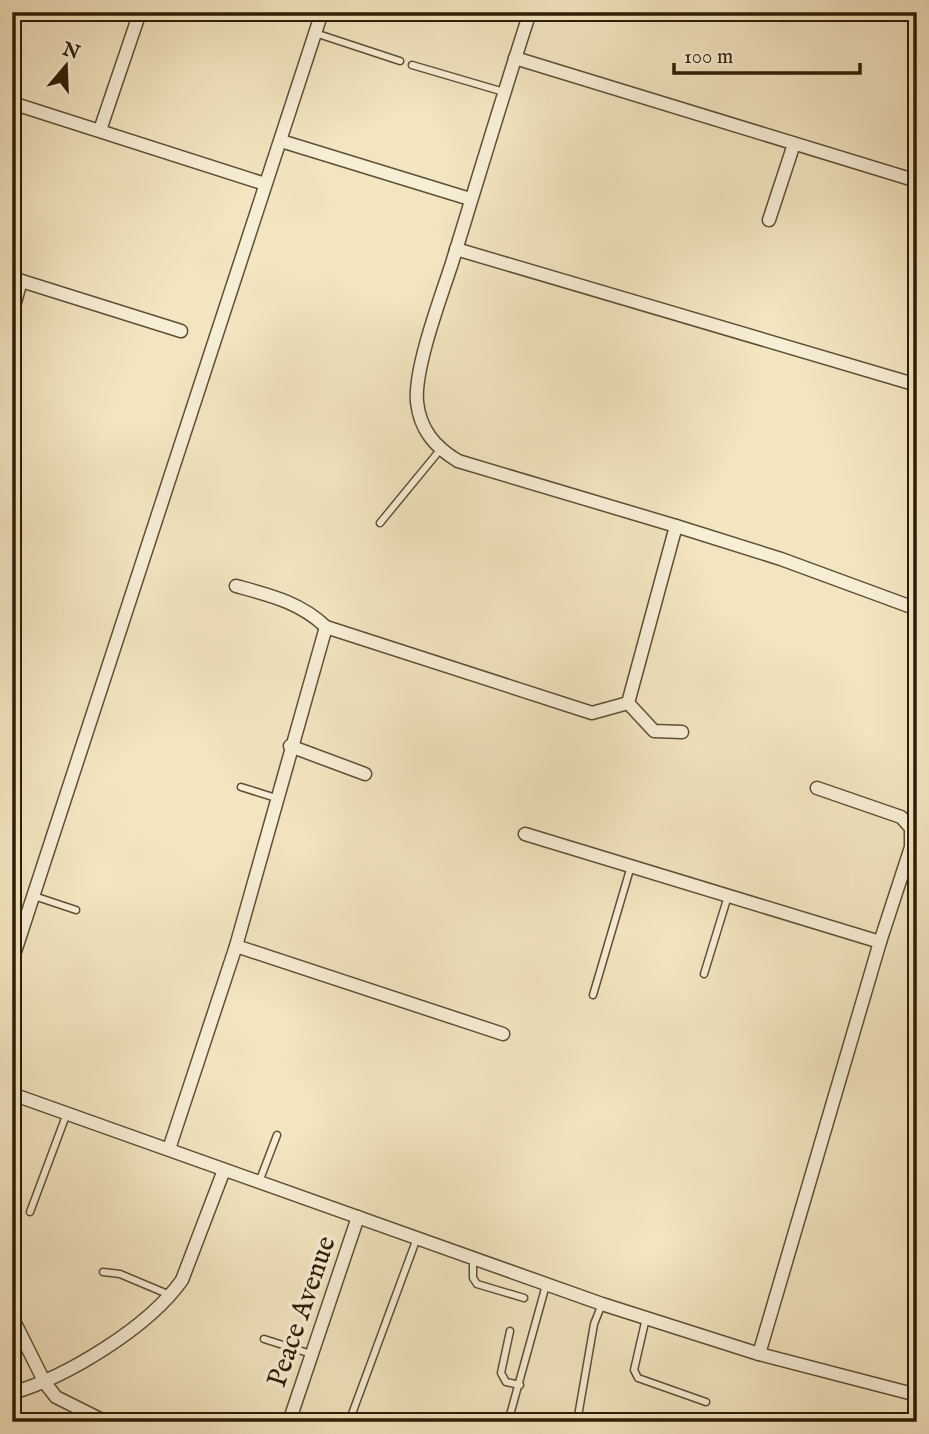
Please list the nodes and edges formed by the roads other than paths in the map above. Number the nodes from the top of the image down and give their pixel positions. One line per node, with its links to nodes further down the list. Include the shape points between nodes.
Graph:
1 (140, 12): 10 (street)
2 (322, 12): 4 (street)
3 (530, 12): 5 (street)
4 (316, 33): 6 (lane); 11 (street)
5 (515, 58): 8 (street); 12 (street)
6 (400, 61)
7 (412, 65): 8 (lane)
8 (504, 92): 15 (street)
9 (12, 103): 10 (street)
10 (100, 130): 14 (street)
11 (281, 141): 14 (street); 15 (street)
12 (793, 144): 13 (street); 16 (street)
13 (917, 181)
14 (265, 184): 37 (street)
15 (470, 199): 17 (street)
16 (769, 220)
17 (456, 250): 21 (street); 22 (street, via 421,369 417,399 420,417)
18 (17, 280): 19 (street); 20 (street)
19 (12, 313)
20 (181, 331)
21 (917, 385)
22 (440, 450): 23 (lane); 24 (street, via 458,461)
23 (380, 523)
24 (676, 526): 26 (street); 28 (street)
25 (236, 586): 27 (street, via 287,601 310,612)
26 (917, 610)
27 (326, 627): 28 (street, via 592,713); 30 (street)
28 (628, 703): 29 (street, via 654,731)
29 (682, 732)
30 (290, 746): 31 (street); 34 (street)
31 (365, 774)
32 (241, 788): 34 (lane)
33 (817, 788): 40 (street, via 901,817 911,828 911,847)
34 (276, 798): 41 (street)
35 (525, 834): 36 (street)
36 (631, 866): 38 (street); 44 (lane)
37 (34, 896): 39 (lane); 42 (street)
38 (728, 896): 40 (street); 43 (lane)
39 (76, 910)
40 (880, 942): 66 (street)
41 (236, 946): 45 (street); 49 (street)
42 (12, 961)
43 (704, 974)
44 (593, 995)
45 (503, 1034)
46 (12, 1094): 47 (street)
47 (67, 1113): 49 (street); 52 (lane)
48 (277, 1135): 51 (lane)
49 (169, 1149): 50 (street)
50 (224, 1170): 51 (street); 58 (street, via 182,1280)
51 (259, 1182): 53 (street)
52 (30, 1212)
53 (358, 1217): 54 (street); 65 (street, Peace Avenue)
54 (417, 1238): 55 (street); 75 (lane)
55 (473, 1260): 57 (street); 59 (lane, via 477,1284)
56 (103, 1272): 58 (lane)
57 (546, 1285): 60 (street); 68 (lane)
58 (171, 1295): 67 (street, via 120,1336)
59 (524, 1298)
60 (602, 1304): 62 (street); 76 (lane, via 594,1324)
61 (12, 1317): 67 (street)
62 (646, 1318): 66 (street); 71 (lane, via 634,1370 638,1378)
63 (510, 1331): 68 (lane, via 502,1373 506,1382)
64 (264, 1339): 65 (lane)
65 (312, 1354): 74 (street, Peace Avenue)
66 (759, 1354): 70 (street)
67 (45, 1383): 69 (street); 73 (street, via 65,1404)
68 (520, 1385): 72 (lane)
69 (12, 1393)
70 (917, 1395)
71 (706, 1402)
72 (510, 1415)
73 (106, 1422)
74 (289, 1422)
75 (349, 1422)
76 (577, 1422)

